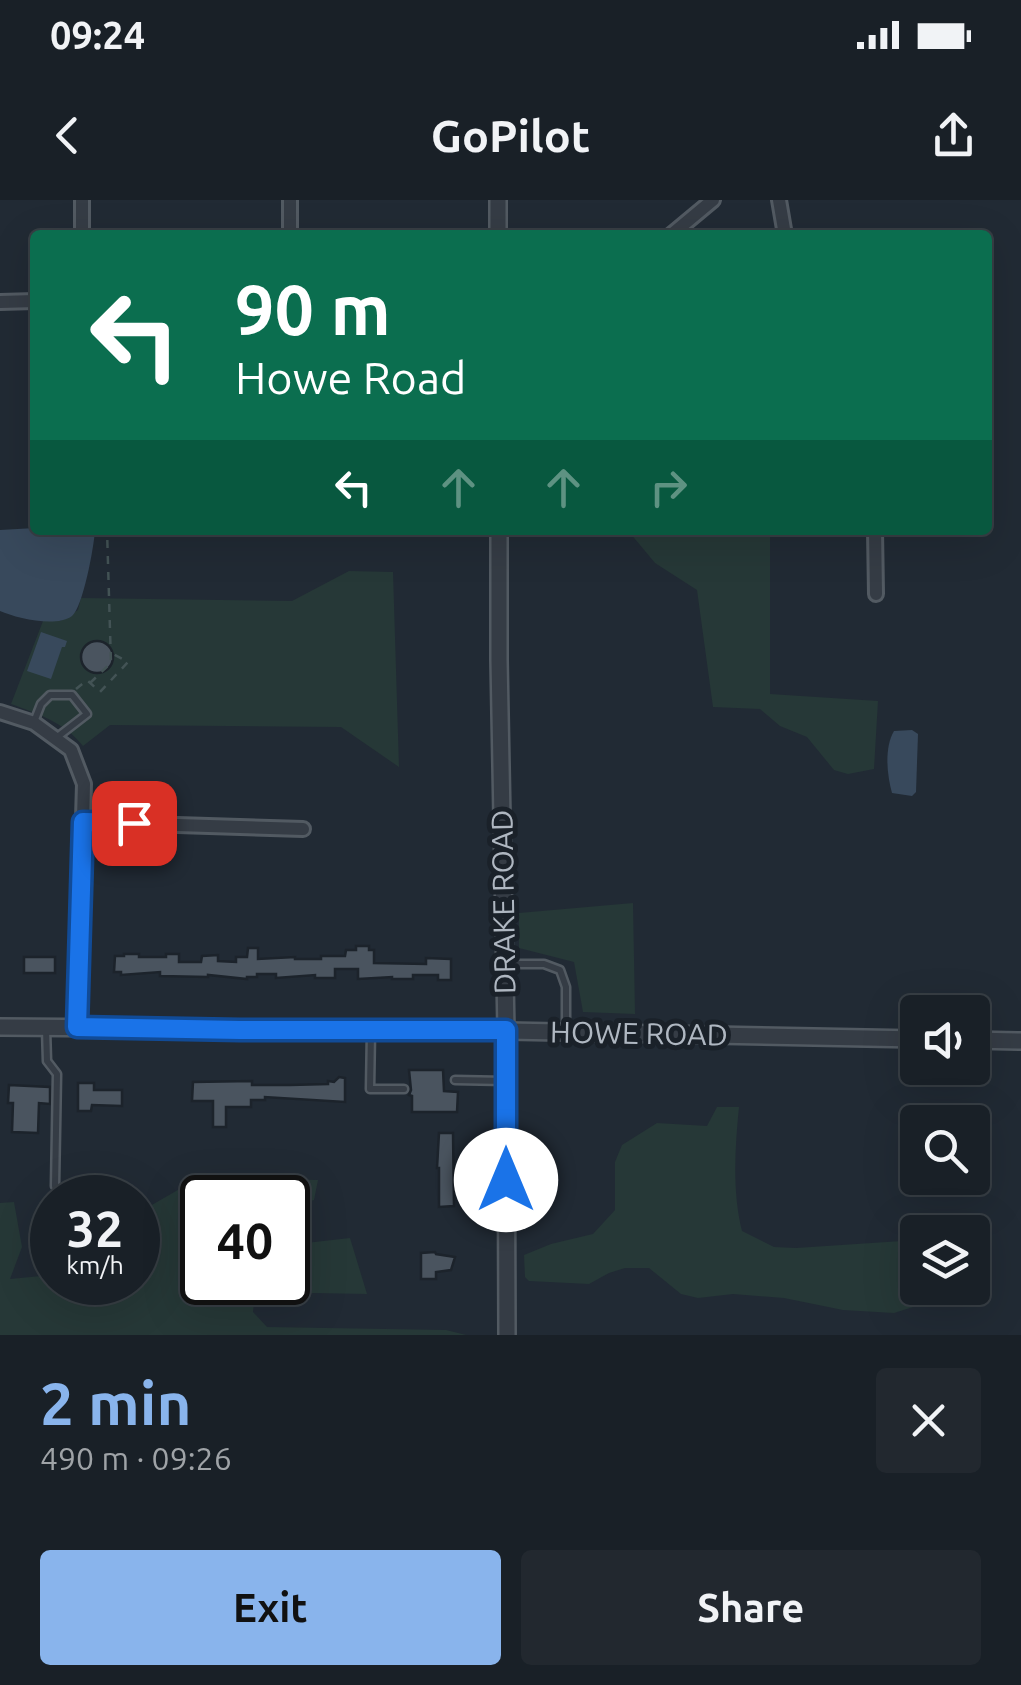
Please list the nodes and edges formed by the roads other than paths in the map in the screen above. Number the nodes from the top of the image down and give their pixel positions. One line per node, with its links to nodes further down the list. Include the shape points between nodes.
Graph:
1 (82, 200): 6 (street)
2 (290, 200): 7 (street)
3 (498, 200): 8 (street)
4 (713, 200): 9 (street)
5 (780, 200): 10 (street)
6 (82, 230)
7 (290, 230)
8 (498, 230)
9 (678, 230)
10 (784, 230)
11 (30, 301): 12 (street)
12 (0, 302)
13 (499, 535): 21 (street, DRAKE ROAD)
14 (875, 535): 15 (street)
15 (876, 594)
16 (0, 712): 17 (street)
17 (34, 723): 18 (street); 18 (lane, via 50,694 72,695 87,714)
18 (56, 739): 19 (street, via 71,750 84,784)
19 (83, 822): 20 (street); 23 (street)
20 (303, 829)
21 (504, 964): 26 (street, DRAKE ROAD); 27 (lane, via 560,970)
22 (0, 1027): 24 (street, HOWE ROAD)
23 (77, 1027): 24 (street, HOWE ROAD); 25 (street, HOWE ROAD)
24 (46, 1028): 34 (lane, via 47,1061 57,1074)
25 (371, 1030): 26 (street, HOWE ROAD); 33 (lane, via 370,1089)
26 (506, 1030): 27 (street, HOWE ROAD); 32 (street, DRAKE ROAD)
27 (566, 1032): 28 (street, HOWE ROAD)
28 (900, 1039)
29 (990, 1040): 30 (street)
30 (1021, 1041)
31 (455, 1080): 32 (lane)
32 (506, 1081): 35 (street, DRAKE ROAD)
33 (404, 1089)
34 (55, 1175)
35 (507, 1335)

